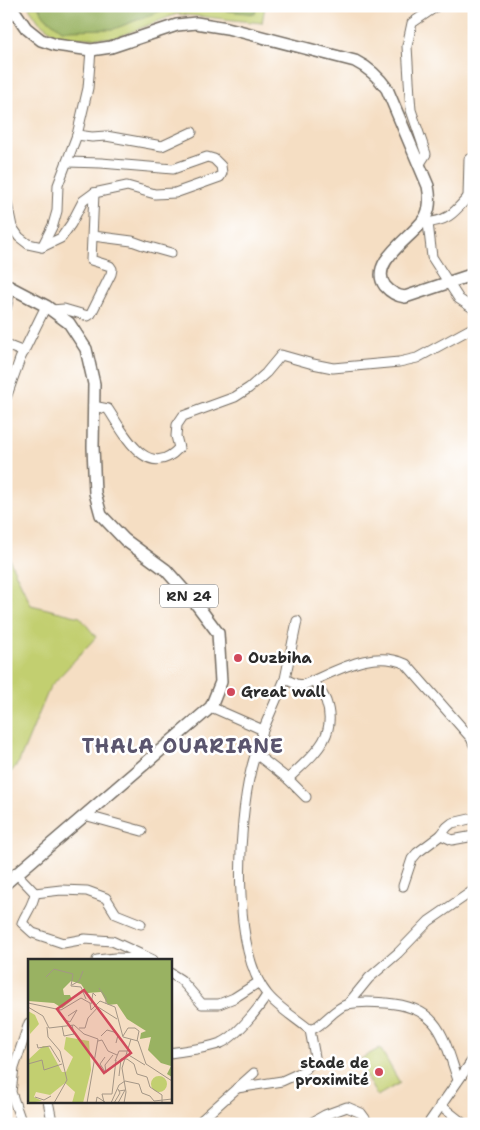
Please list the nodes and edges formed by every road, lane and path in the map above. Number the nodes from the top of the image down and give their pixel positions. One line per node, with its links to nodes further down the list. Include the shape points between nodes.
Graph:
1 (11, 6): 3 (main road, via 26,28 40,40 56,46)
2 (436, 6): 8 (street, via 412,22 407,46 411,110 426,154)
3 (91, 50): 5 (street, via 88,88); 8 (main road, via 111,47 177,25 196,23 355,61 369,68 387,89)
4 (192, 132): 5 (street, via 162,146 106,136)
5 (76, 135): 7 (street)
6 (469, 159): 10 (street)
7 (67, 162): 9 (street, via 174,169 207,158 214,159 221,166 220,177 176,194 155,194 127,186); 14 (street, via 58,185 53,225)
8 (419, 166): 12 (main road, via 430,197)
9 (94, 193): 13 (street); 14 (street, via 83,201 61,238)
10 (471, 196): 12 (street, via 453,215 438,222)
11 (6, 198): 14 (street, via 12,226 19,238)
12 (425, 223): 17 (street, via 432,257); 17 (main road, via 394,249 382,271 381,280 396,295 405,297)
13 (93, 236): 15 (street, via 132,241); 19 (street, via 91,260 112,269 91,314)
14 (42, 247)
15 (171, 253)
16 (474, 274): 17 (main road)
17 (449, 283): 21 (street, via 459,299)
18 (9, 286): 19 (main road, RN 24); 20 (street)
19 (48, 308): 24 (street); 26 (main road, RN 24, via 69,323 86,349 94,384)
20 (6, 309)
21 (474, 309)
22 (474, 327): 26 (street, via 417,358 399,362 333,368 281,355 266,373 235,397 183,416 177,425 179,448 167,458 155,460 146,457 120,430 108,410)
23 (6, 345): 24 (street)
24 (24, 352): 25 (street)
25 (6, 398)
26 (93, 406): 30 (main road, RN 24, via 95,493 101,515 125,540 166,570 218,633 221,682)
27 (297, 621): 28 (street)
28 (285, 678): 29 (street, via 304,685); 31 (street)
29 (314, 681): 32 (street, via 373,659 399,661 406,664); 34 (street, via 326,701 330,723 328,734 315,753)
30 (211, 707): 31 (street); 36 (main road, RN 24)
31 (263, 730): 33 (street)
32 (474, 745)
33 (256, 754): 34 (street); 50 (street, via 242,837 241,916 246,945)
34 (288, 779): 35 (street)
35 (306, 797)
36 (84, 815): 38 (street); 41 (main road, RN 24)
37 (474, 818): 39 (street, via 452,823)
38 (142, 832)
39 (441, 835): 40 (street, via 452,840); 43 (street, via 412,859)
40 (474, 836)
41 (16, 873): 42 (main road, RN 24); 45 (street)
42 (6, 883)
43 (403, 886)
44 (474, 890): 52 (street, via 429,921 369,978)
45 (35, 893): 46 (street, via 87,891 106,898 116,914); 48 (street, via 34,903 22,923 33,933 63,942 84,939 112,941)
46 (141, 924)
47 (106, 959): 48 (street)
48 (152, 959)
49 (171, 974): 50 (street, via 202,1004 219,1004)
50 (259, 982): 51 (street)
51 (267, 994): 54 (street); 55 (street, via 223,1042)
52 (348, 1004): 54 (street, via 334,1011 319,1027); 58 (street, via 367,1001 396,1003 419,1009 431,1018 443,1035)
53 (28, 1026): 62 (street, via 14,1068 11,1092)
54 (310, 1030): 59 (street, via 315,1057 304,1071 282,1081)
55 (171, 1053)
56 (474, 1058): 58 (street)
57 (254, 1073): 59 (street)
58 (458, 1080): 61 (street)
59 (237, 1088): 64 (street)
60 (48, 1102): 63 (street)
61 (440, 1105): 67 (street); 68 (street)
62 (22, 1124)
63 (50, 1124)
64 (197, 1124)
65 (309, 1124): 66 (street, via 347,1107 361,1113)
66 (369, 1124)
67 (428, 1124)
68 (464, 1124)

